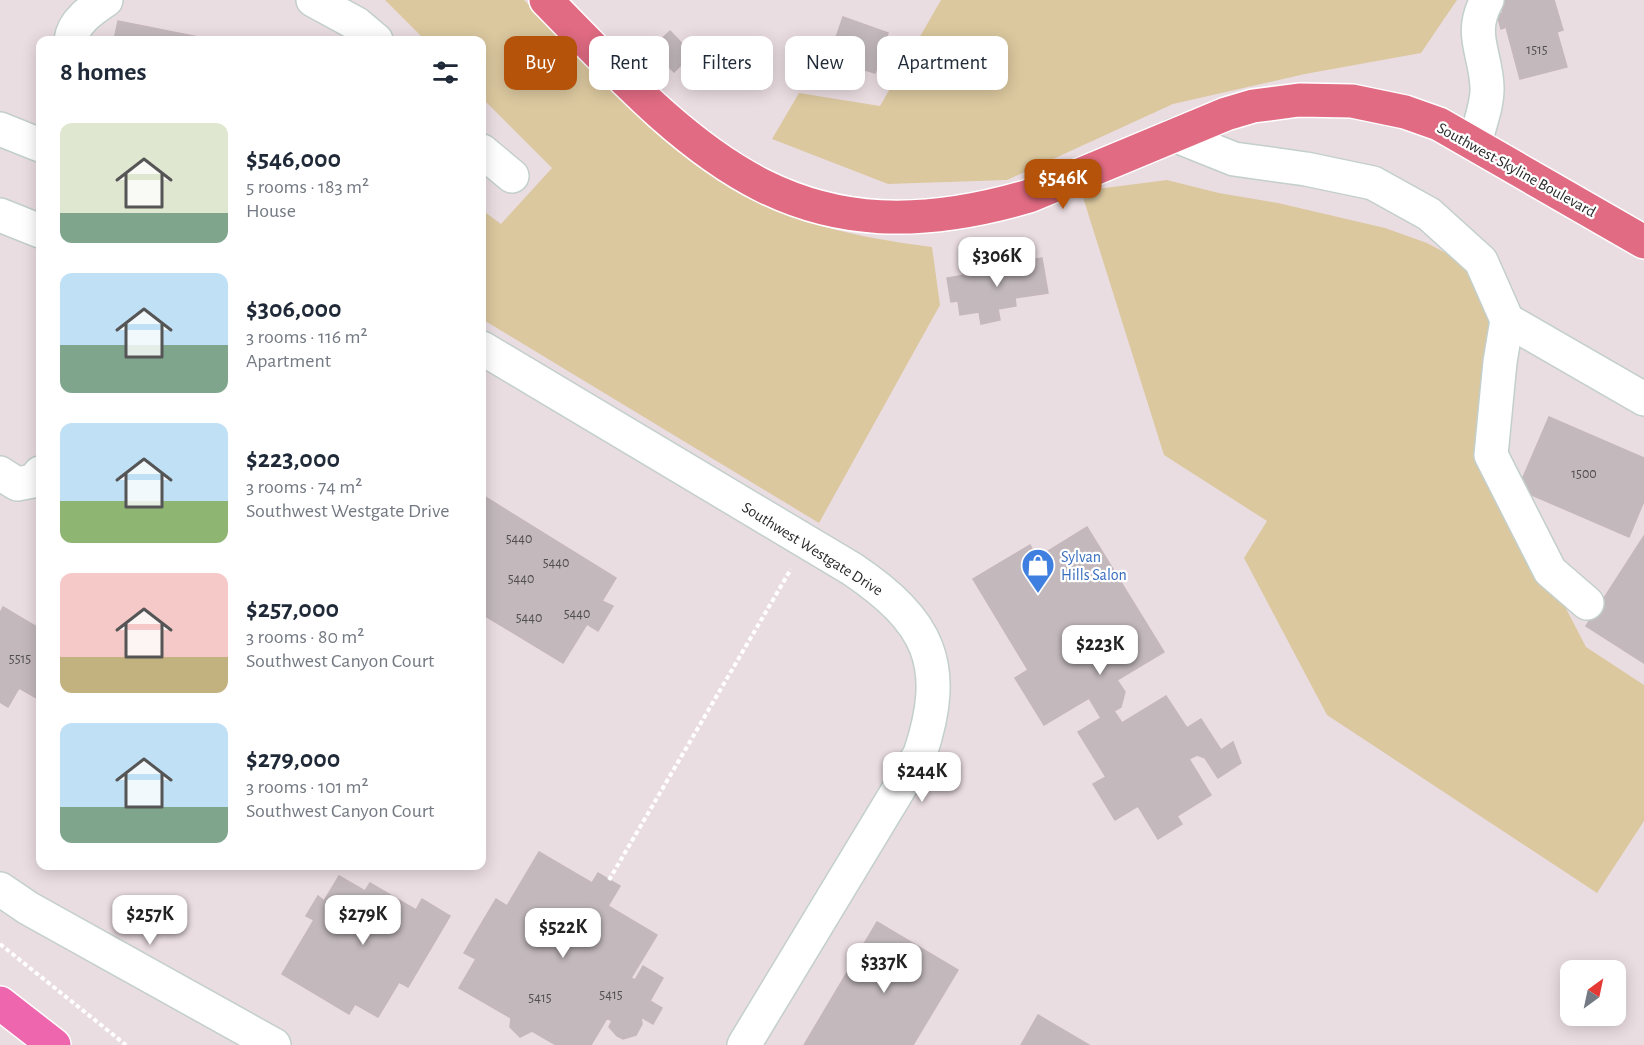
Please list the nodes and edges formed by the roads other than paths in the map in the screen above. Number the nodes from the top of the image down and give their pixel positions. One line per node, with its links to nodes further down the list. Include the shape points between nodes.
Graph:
1 (106, 0): 5 (street, via 82,18)
2 (313, 0): 6 (street)
3 (546, 0): 8 (main road, Southwest Skyline Boulevard, via 636,92 699,147 757,184 837,212 869,218 936,216 999,205)
4 (1487, 0): 10 (street, via 1477,31 1488,88)
5 (71, 36)
6 (371, 36)
7 (0, 129): 9 (street)
8 (1174, 135): 10 (main road, Southwest Skyline Boulevard, via 1253,106 1325,100 1405,112); 16 (street, via 1234,159 1373,183 1429,214 1481,261)
9 (36, 143)
10 (1475, 143): 15 (main road, Southwest Skyline Boulevard)
11 (486, 155): 12 (street)
12 (512, 176)
13 (0, 215): 14 (street)
14 (36, 229)
15 (1644, 242)
16 (1507, 320): 18 (street); 21 (street, via 1491,455 1550,571)
17 (486, 350): 26 (street, Southwest Westgate Drive, via 852,569 900,606 925,644 934,703 920,754)
18 (1644, 399)
19 (0, 473): 20 (street, via 22,484)
20 (36, 478)
21 (1587, 603)
22 (0, 889): 25 (street)
23 (0, 1003): 24 (highway)
24 (54, 1045)
25 (274, 1045)
26 (744, 1045)

